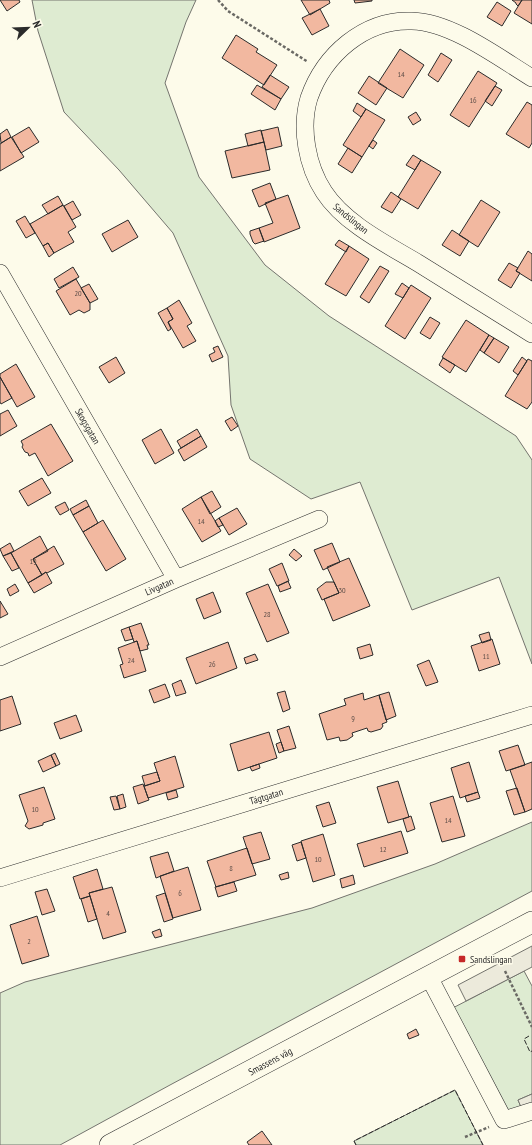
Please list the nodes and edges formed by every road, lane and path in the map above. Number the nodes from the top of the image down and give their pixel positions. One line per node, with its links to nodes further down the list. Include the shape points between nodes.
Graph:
1 (218, 0): 2 (path, via 228,11)
2 (322, 71): 3 (street, Sandslingan, via 342,47 362,33 384,24 412,21 458,33); 5 (street, Sandslingan, via 309,100 305,130 306,146 323,191 354,223)
3 (532, 78)
4 (0, 273): 7 (street, Skogsgatan)
5 (532, 334)
6 (319, 520): 7 (street, Livgatan)
7 (176, 579): 8 (street, Livgatan)
8 (0, 657)
9 (532, 714): 10 (street, Tägtgatan)
10 (0, 878)
11 (532, 922): 13 (street, Smassens väg)
12 (505, 971): 14 (path)
13 (429, 977): 16 (street); 18 (street, Smassens väg)
14 (532, 1027)
15 (532, 1111): 16 (street)
16 (504, 1120): 17 (path)
17 (465, 1137)
18 (110, 1145)

